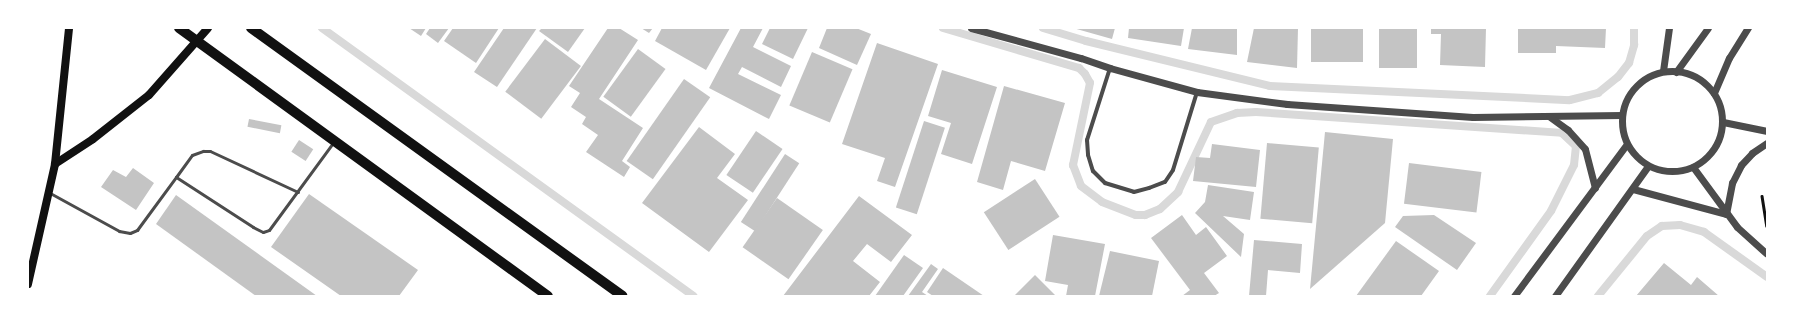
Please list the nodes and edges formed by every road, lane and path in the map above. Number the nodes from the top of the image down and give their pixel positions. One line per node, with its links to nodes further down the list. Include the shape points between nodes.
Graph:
1 (69, 28): 22 (main road)
2 (179, 28): 9 (main road)
3 (208, 28): 9 (main road)
4 (251, 28): 36 (main road)
5 (971, 28): 10 (street)
6 (1669, 28): 11 (street)
7 (1708, 28): 12 (street)
8 (1748, 28): 14 (street, via 1729,58)
9 (197, 41): 19 (main road); 22 (main road, via 149,95 93,139)
10 (1110, 68): 13 (street); 13 (street, via 1087,140 1088,155 1093,170 1106,183 1134,192 1165,182 1173,170)
11 (1663, 71): 12 (street); 15 (street, via 1648,77 1636,86 1626,100)
12 (1676, 72): 14 (street, via 1689,74 1710,87)
13 (1197, 92): 16 (street, via 1287,104 1458,116)
14 (1714, 93): 17 (street)
15 (1622, 115): 16 (street); 21 (street, via 1622,130)
16 (1550, 117): 26 (street, via 1568,130 1585,149)
17 (1723, 122): 18 (street); 24 (street, via 1721,136 1715,149 1705,160)
18 (1767, 131)
19 (335, 140): 28 (lane); 35 (main road)
20 (1767, 143): 31 (street, via 1752,153 1741,165 1732,183)
21 (1627, 144): 23 (street, via 1636,157); 26 (street)
22 (55, 164): 29 (main road)
23 (1648, 166): 24 (street, via 1662,171 1678,172); 27 (street)
24 (1693, 167): 31 (street)
25 (176, 178): 28 (lane, via 192,155 210,151); 28 (lane, via 263,232 269,230); 29 (lane, via 138,230 130,233 119,231)
26 (1595, 188): 37 (street)
27 (1633, 189): 31 (street); 38 (street)
28 (298, 192)
29 (50, 193): 34 (main road)
30 (1762, 196): 32 (path)
31 (1726, 214): 33 (street)
32 (1767, 226)
33 (1767, 254)
34 (28, 284)
35 (548, 296)
36 (622, 296)
37 (1514, 296)
38 (1555, 296)

